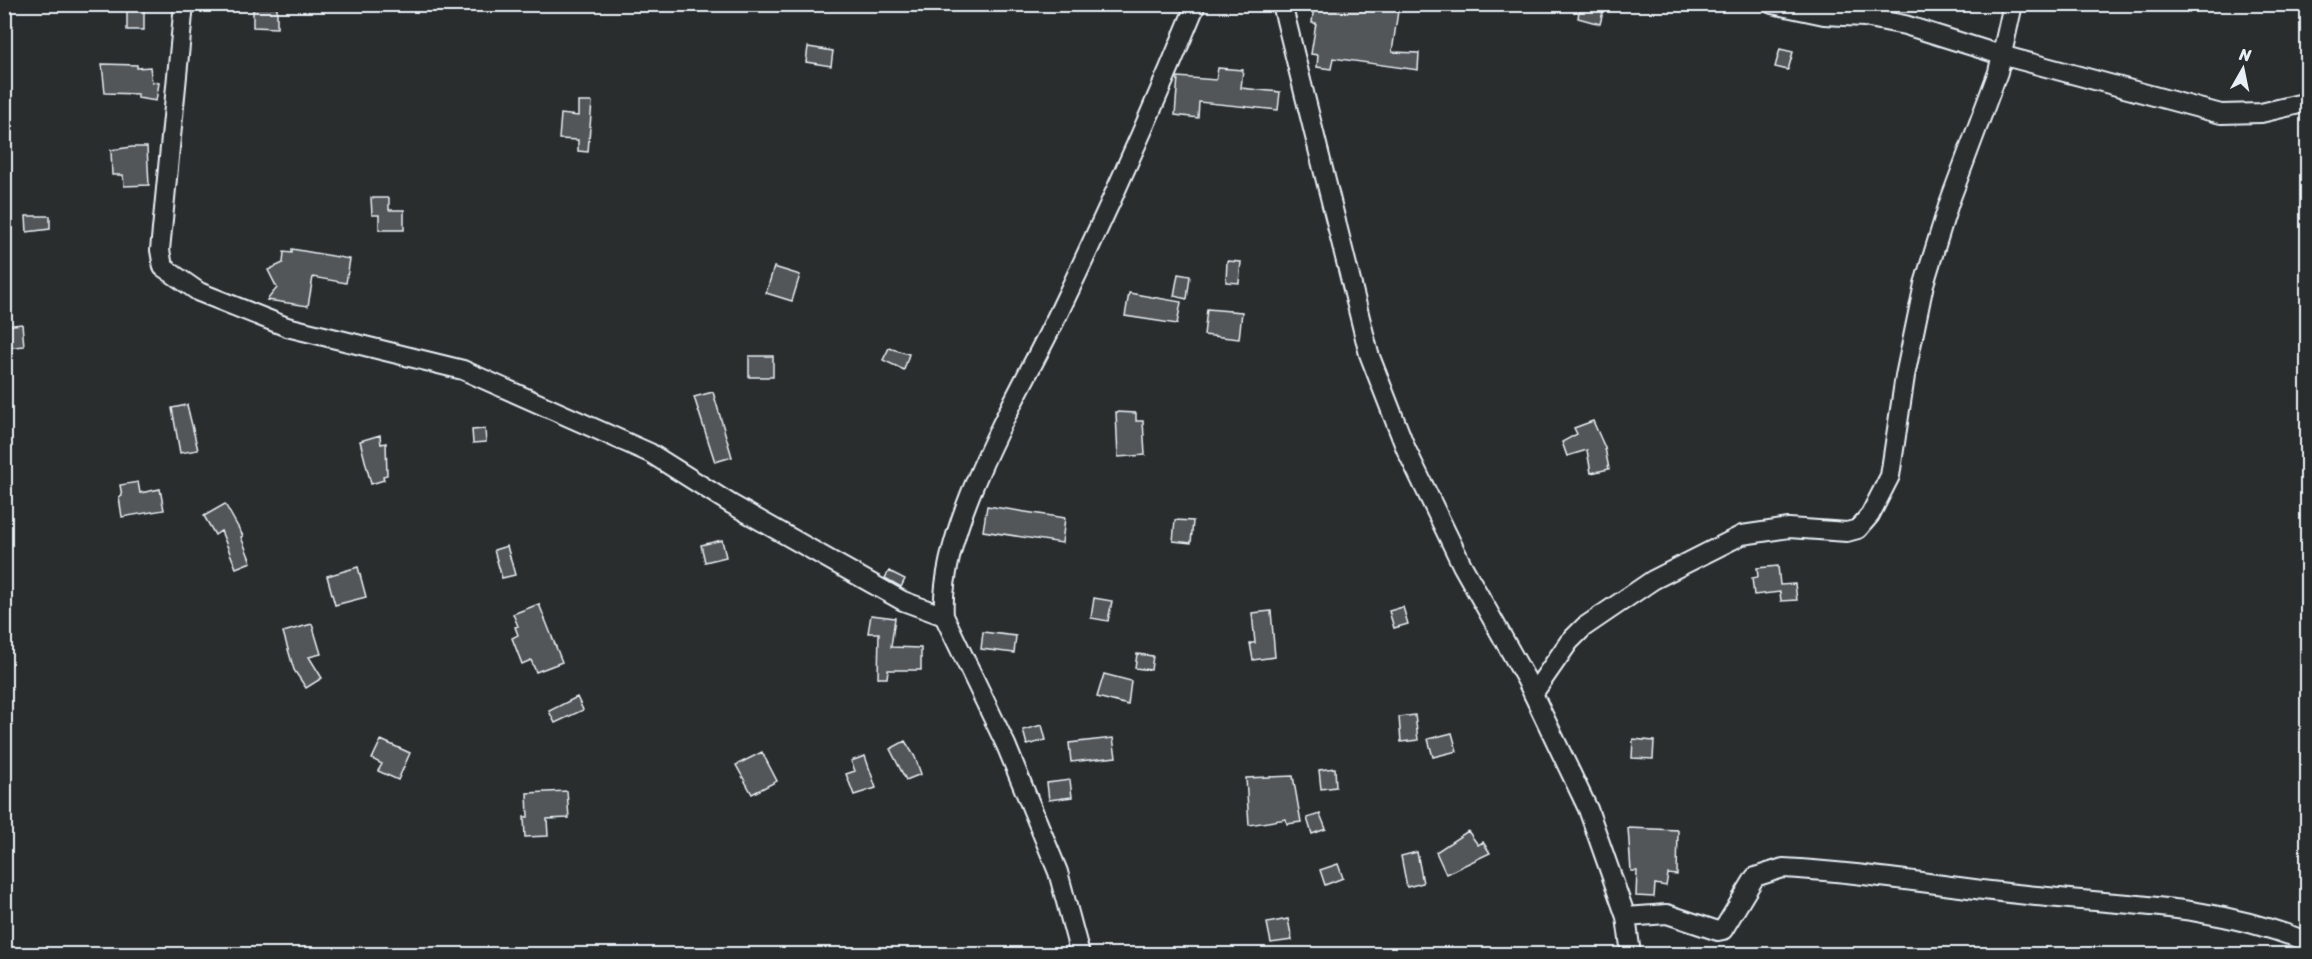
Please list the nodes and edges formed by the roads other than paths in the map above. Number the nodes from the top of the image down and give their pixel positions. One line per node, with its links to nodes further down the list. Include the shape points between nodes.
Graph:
1 (184, 4): 8 (street, via 160,250 163,267 172,276 199,292 287,327 463,370 549,407 650,453 731,504 903,601)
2 (1196, 4): 8 (street, via 1148,120 1061,309 974,486 955,537 942,593)
3 (1282, 4): 9 (street, via 1369,354 1406,449 1456,554)
4 (1772, 4): 6 (street, via 1905,25)
5 (2013, 4): 6 (street)
6 (2001, 55): 7 (street, via 2221,114 2261,113); 9 (street, via 1994,84 1948,202 1924,284 1890,476 1870,515 1858,529 1847,532 1790,528 1742,535 1653,580 1584,627)
7 (2307, 102)
8 (944, 616): 12 (street, via 1006,745 1054,864)
9 (1533, 694): 10 (street, via 1588,809)
10 (1626, 917): 11 (street, via 1667,914 1723,930 1755,878 1783,868 2188,909 2272,928); 13 (street)
11 (2307, 942)
12 (1080, 954)
13 (1632, 954)

